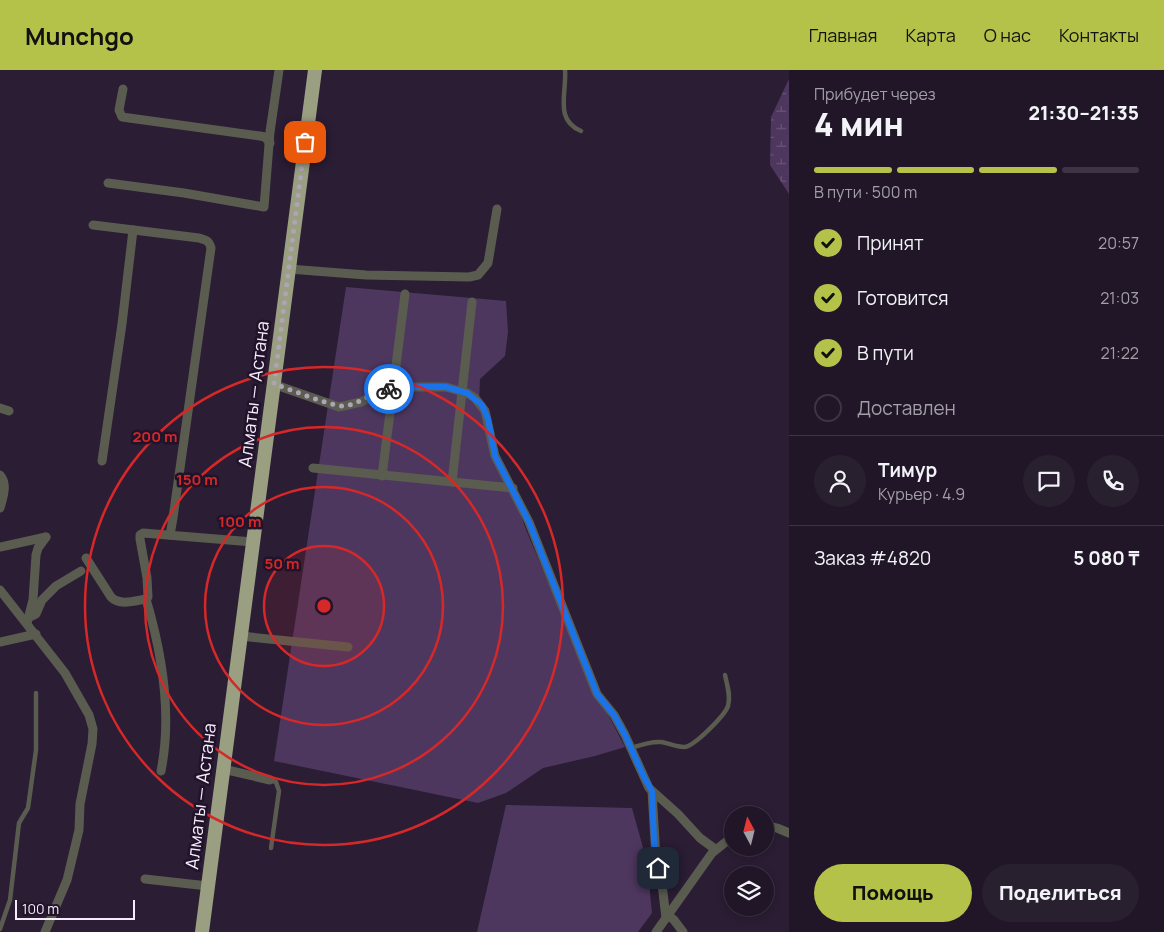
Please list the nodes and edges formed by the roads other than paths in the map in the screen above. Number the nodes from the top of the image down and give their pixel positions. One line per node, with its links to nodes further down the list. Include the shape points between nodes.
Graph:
1 (280, 70): 6 (street)
2 (315, 70): 11 (highway, Алматы — Астана)
3 (566, 70): 5 (lane, via 566,118 572,128)
4 (122, 89): 6 (street, via 119,110 122,117 260,136)
5 (581, 131)
6 (270, 143): 7 (street, via 264,207)
7 (108, 183)
8 (497, 210): 11 (street, via 488,263 478,275 366,275)
9 (93, 225): 10 (street)
10 (133, 230): 17 (street); 24 (street, via 206,240 210,244)
11 (289, 268): 14 (highway, Алматы — Астана)
12 (405, 294): 15 (street)
13 (472, 302): 16 (street)
14 (274, 384): 15 (street, via 339,407 361,402); 25 (highway, Алматы — Астана)
15 (392, 388): 16 (street, via 432,386); 20 (street)
16 (461, 391): 21 (street); 22 (street, via 482,405 495,456)
17 (102, 461)
18 (313, 468): 20 (street)
19 (0, 475): 23 (street, via 5,491)
20 (382, 476): 21 (street)
21 (452, 482): 22 (street)
22 (513, 488): 38 (street, via 597,694 614,715)
23 (0, 508)
24 (170, 535): 25 (street); 30 (street, via 140,535 149,592)
25 (253, 542): 33 (highway, Алматы — Астана)
26 (0, 547): 31 (street, via 46,537 36,555 33,600)
27 (86, 558): 30 (street, via 115,601)
28 (81, 571): 31 (street, via 56,586)
29 (0, 590): 31 (street)
30 (146, 600): 40 (street, via 153,621 165,706 166,743)
31 (28, 620): 32 (street)
32 (36, 634): 34 (street); 52 (street, via 77,692 92,729 78,830 67,880)
33 (240, 636): 35 (street); 39 (highway, Алматы — Астана)
34 (0, 642)
35 (348, 647)
36 (725, 676): 38 (lane, via 727,708 694,742 684,747 660,742)
37 (36, 693): 51 (lane, via 36,750 28,808 19,823 10,900)
38 (631, 748): 42 (street)
39 (223, 769): 41 (street); 49 (highway, Алматы — Астана)
40 (161, 771)
41 (270, 780): 46 (lane, via 276,782 280,791)
42 (652, 791): 47 (street); 50 (street, via 654,840)
43 (774, 827): 44 (street)
44 (789, 833)
45 (724, 843): 47 (street)
46 (271, 848)
47 (715, 849): 50 (street)
48 (145, 879): 49 (street)
49 (208, 886): 53 (highway, Алматы — Астана)
50 (667, 916): 54 (street); 55 (street)
51 (0, 929)
52 (45, 932)
53 (202, 932)
54 (656, 932)
55 (683, 932)

